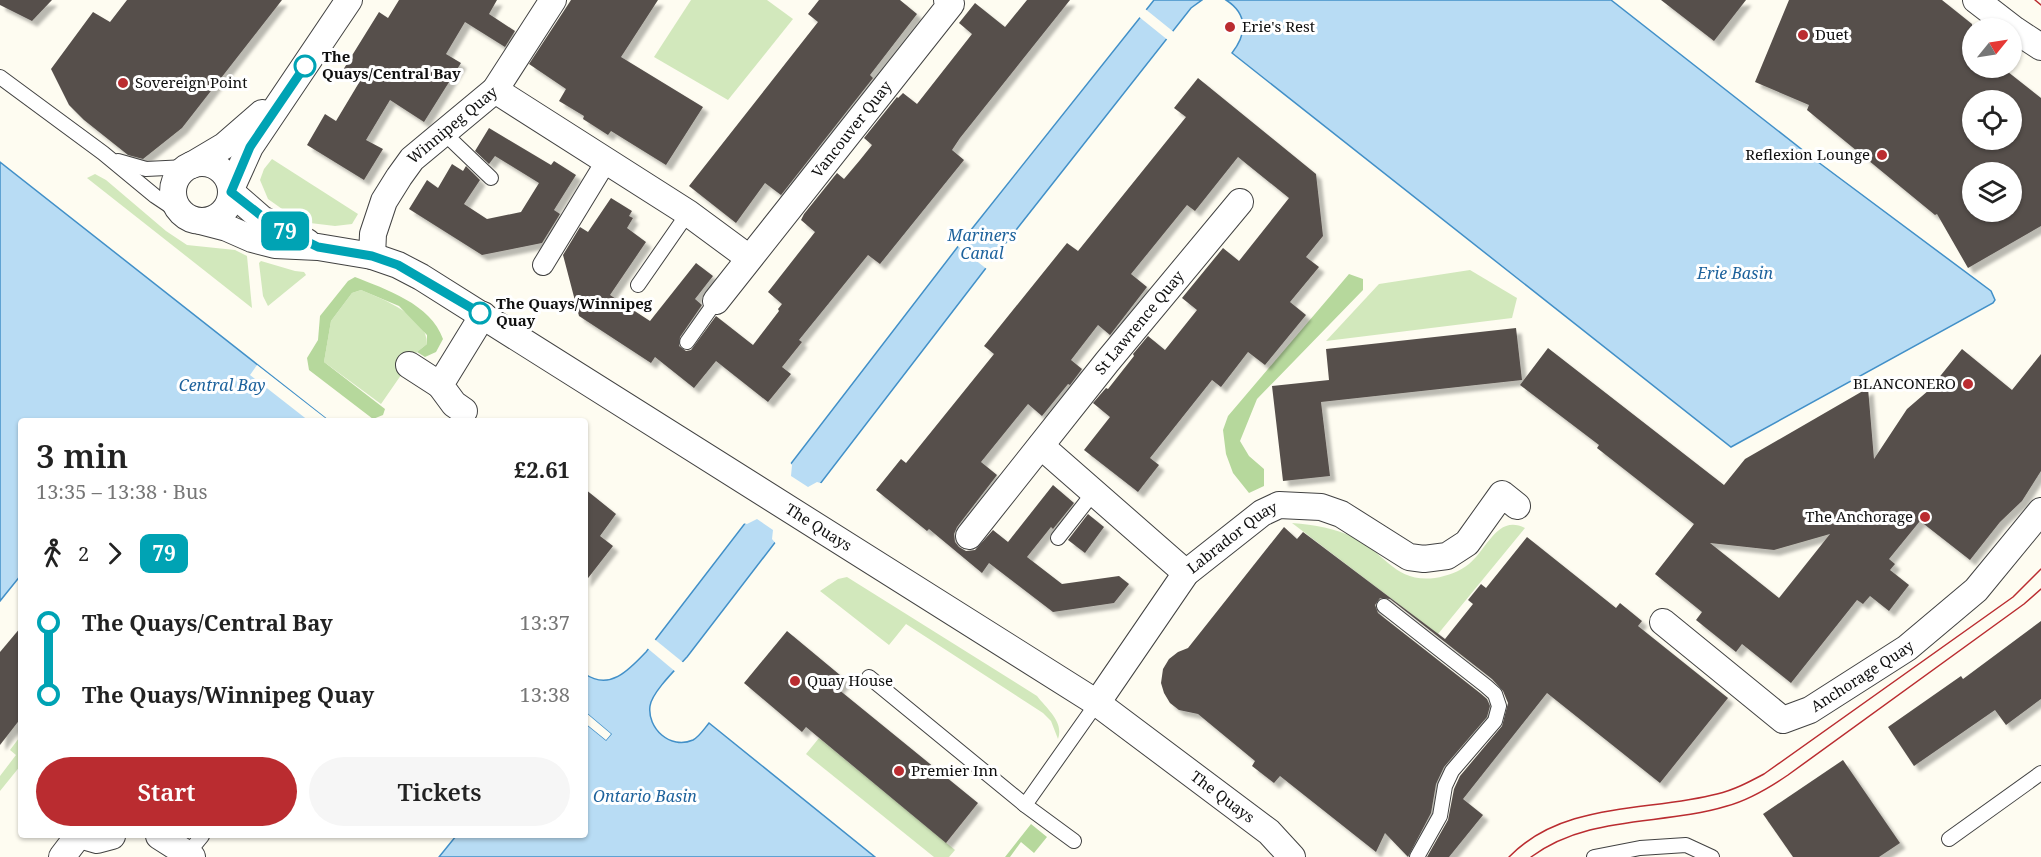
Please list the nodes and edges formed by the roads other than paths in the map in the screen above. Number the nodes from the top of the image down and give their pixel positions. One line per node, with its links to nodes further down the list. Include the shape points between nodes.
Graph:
1 (349, 0): 7 (street)
2 (553, 0): 8 (street, Winnipeg Quay)
3 (947, 0): 20 (street, Vancouver Quay, via 951,4)
4 (1976, 0): 5 (street)
5 (2041, 47)
6 (0, 77): 10 (lane)
7 (294, 81): 12 (street, via 238,135); 14 (street, via 250,147)
8 (495, 90): 9 (street, Winnipeg Quay); 11 (street)
9 (444, 133): 13 (lane); 19 (street, Winnipeg Quay, via 412,159 384,201 373,234)
10 (103, 153): 12 (lane, via 140,168); 17 (lane, via 155,196)
11 (608, 160): 16 (street); 21 (street)
12 (189, 166): 14 (street, via 205,163 220,169); 17 (street, via 175,181 173,193 177,208)
13 (491, 178)
14 (231, 190): 17 (street, via 224,211 215,218); 18 (street, The Quays, via 273,225)
15 (1240, 201): 29 (street, St Lawrence Quay)
16 (688, 213): 20 (street); 22 (lane)
17 (192, 218): 18 (street, The Quays, via 275,245)
18 (318, 247): 19 (street, The Quays)
19 (372, 256): 24 (street, The Quays, via 421,277)
20 (748, 258): 23 (street, Vancouver Quay)
21 (543, 265)
22 (638, 285)
23 (716, 301): 25 (lane)
24 (483, 315): 27 (street); 39 (street, The Quays)
25 (687, 342)
26 (410, 365): 27 (street)
27 (440, 385): 28 (street)
28 (464, 411)
29 (1041, 446): 30 (street); 33 (street, St Lawrence Quay)
30 (1094, 492): 34 (lane); 35 (street)
31 (1510, 500): 35 (street, Labrador Quay, via 1467,543 1447,556 1424,559 1409,557 1341,514 1320,507 1279,505 1247,523)
32 (2041, 511): 37 (street, Anchorage Quay, via 1976,590 1907,648 1810,710 1783,720)
33 (969, 536)
34 (1058, 538)
35 (1186, 573): 39 (street, Labrador Quay)
36 (1384, 606): 51 (lane, via 1486,686 1495,694 1499,706 1495,721 1452,771 1440,816)
37 (1663, 622)
38 (869, 677): 41 (lane)
39 (1097, 703): 41 (lane); 50 (street, The Quays, via 1269,832)
40 (2041, 773): 46 (lane)
41 (1025, 805): 47 (lane)
42 (76, 838): 49 (street)
43 (90, 838): 44 (street)
44 (104, 838)
45 (164, 838): 48 (street)
46 (1949, 839)
47 (1074, 841)
48 (194, 849)
49 (62, 857)
50 (1292, 857)
51 (1417, 857)
52 (1594, 857): 53 (lane, via 1686,845)
53 (1713, 857)

